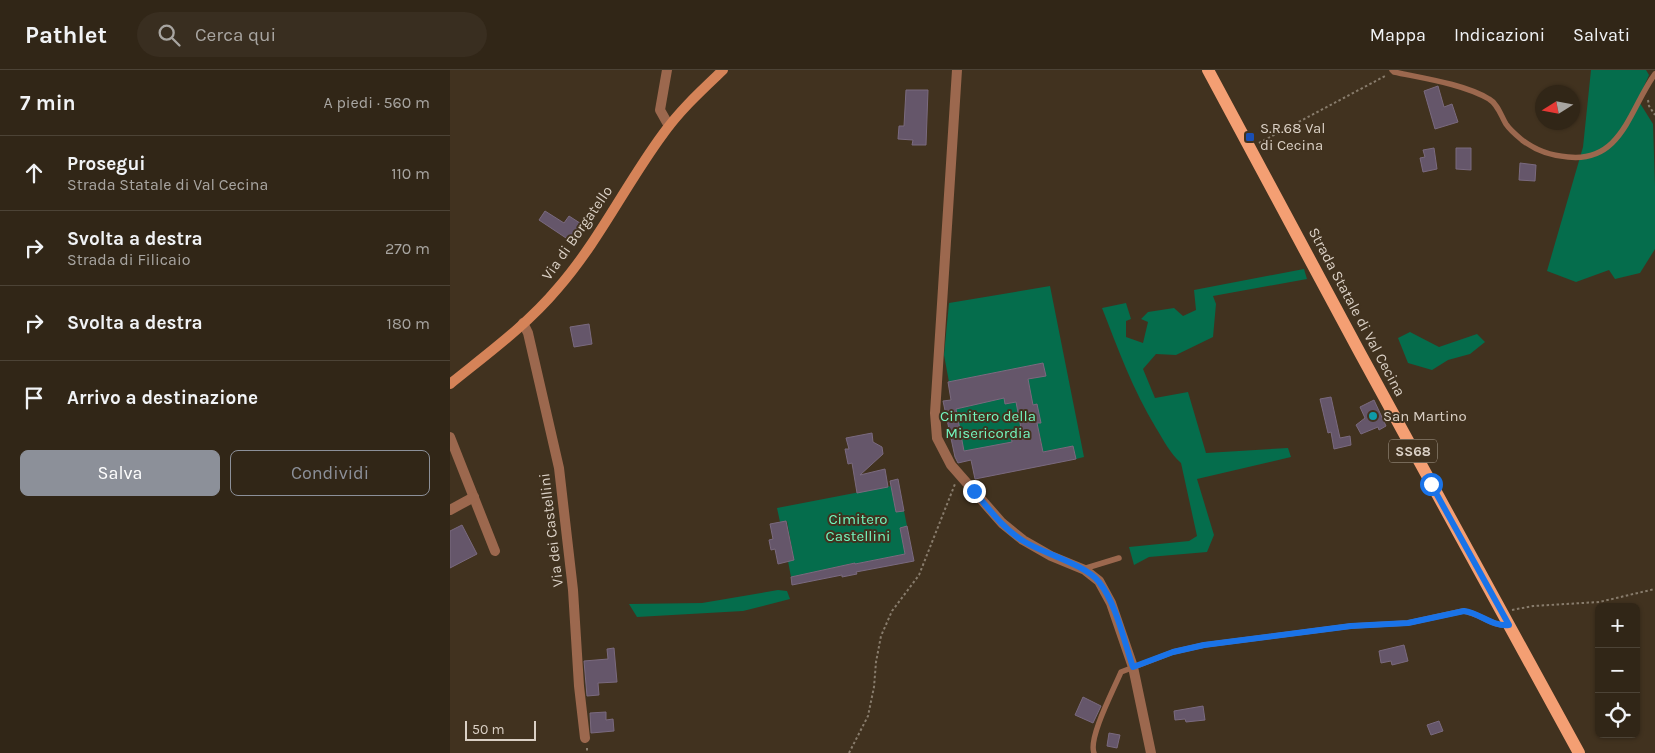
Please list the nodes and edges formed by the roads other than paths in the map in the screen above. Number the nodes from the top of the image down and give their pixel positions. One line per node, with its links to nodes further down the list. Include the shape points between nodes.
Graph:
1 (668, 70): 7 (street, via 660,110)
2 (723, 70): 7 (main road, Via di Borgatello)
3 (957, 70): 15 (street, via 936,432 951,465 996,517 1035,548)
4 (1208, 70): 16 (main road, Strada Statale di Val Cecina / SS68)
5 (1393, 71): 6 (lane, via 1476,92 1496,105 1506,124 1522,140 1550,154 1574,158 1589,157 1610,145)
6 (1655, 74)
7 (669, 126): 8 (main road, Via di Borgatello, via 565,280)
8 (524, 323): 9 (main road, Via di Borgatello); 18 (street, Via dei Castellini, via 559,468)
9 (450, 384)
10 (450, 437): 11 (street)
11 (474, 496): 12 (street); 13 (street)
12 (450, 510)
13 (495, 551)
14 (1119, 558): 15 (lane)
15 (1082, 569): 17 (street, via 1099,581 1111,603)
16 (1509, 625): 17 (lane, via 1492,623 1473,612 1464,611 1408,623 1351,626 1204,645); 21 (main road, Strada Statale di Val Cecina / SS68)
17 (1133, 667): 19 (lane, via 1121,672 1096,730); 20 (street)
18 (585, 738)
19 (1094, 753)
20 (1151, 753)
21 (1579, 753)

